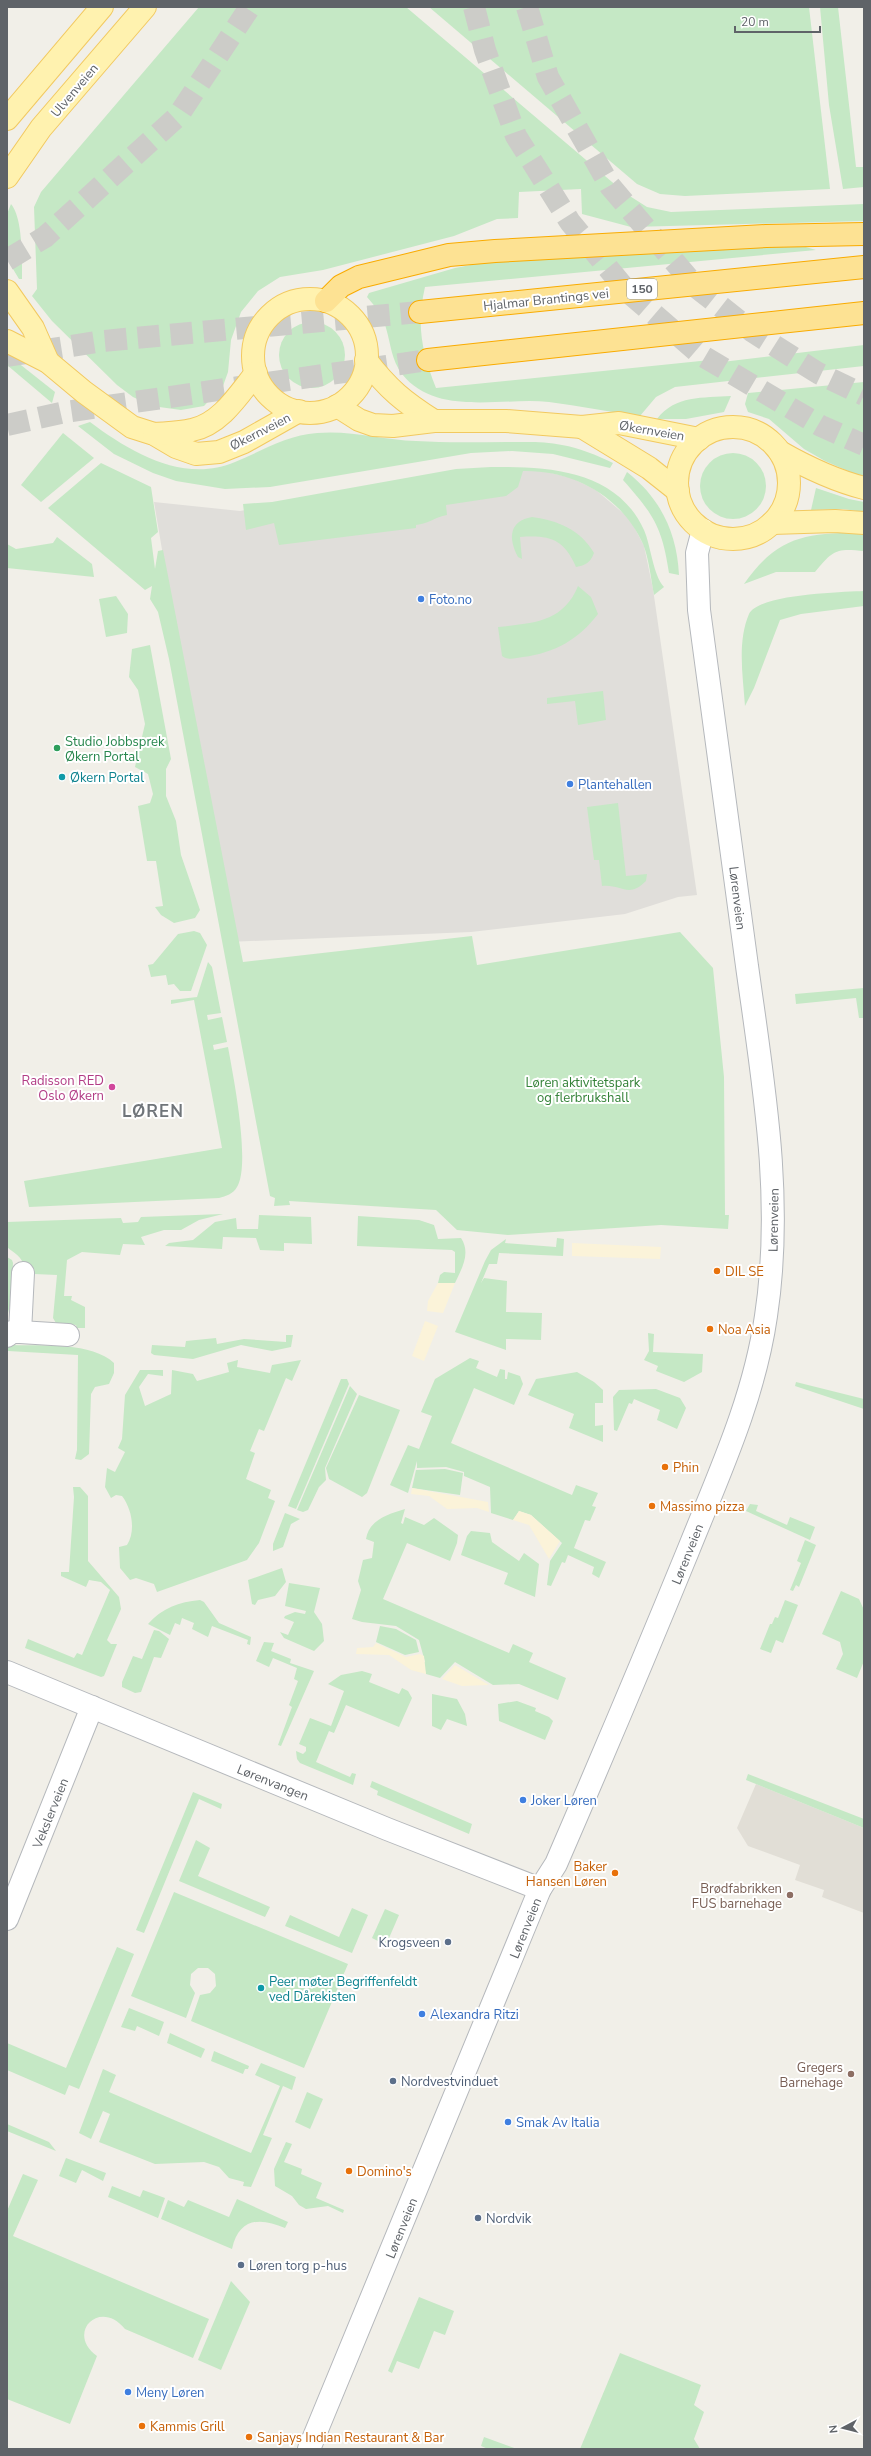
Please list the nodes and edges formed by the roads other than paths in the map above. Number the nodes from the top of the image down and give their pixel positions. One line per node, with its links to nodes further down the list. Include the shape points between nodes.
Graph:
1 (102, 7): 3 (main road)
2 (145, 7): 4 (main road, Ulvenveien, via 41,128)
3 (7, 119)
4 (7, 177)
5 (864, 234): 8 (highway, via 766,236 449,255 359,277 341,286)
6 (864, 267): 9 (highway, Hjalmar Brantings vei / 150)
7 (7, 291): 14 (main road, Økernveien, via 33,328)
8 (326, 301): 12 (main road, via 344,309 357,323 365,341); 15 (main road, via 308,298 291,302 264,322 256,338 253,355)
9 (420, 312)
10 (864, 313): 13 (highway)
11 (7, 341): 14 (main road, Økernveien)
12 (366, 360): 16 (main road, via 357,387); 18 (main road, via 384,384 406,403)
13 (428, 360)
14 (48, 362): 20 (main road, Økernveien, via 115,416 132,427)
15 (256, 373): 17 (main road, via 260,384 272,398); 20 (main road, Økernveien, via 224,412 209,423 193,430)
16 (337, 406): 17 (main road, via 318,412); 18 (main road, Økernveien, via 359,420 373,425 393,426)
17 (299, 412): 20 (main road, Økernveien, via 244,442 219,452 196,454 176,447)
18 (434, 421): 19 (main road, Økernveien, via 514,422)
19 (582, 427): 21 (main road, Økernveien, via 618,423); 24 (main road, Økernveien, via 649,468)
20 (154, 434)
21 (699, 439): 22 (main road, via 715,430 733,427 751,430); 24 (main road, via 688,450 682,462)
22 (780, 452): 23 (main road, via 814,472); 25 (main road, via 787,466 789,482 784,504)
23 (864, 488)
24 (678, 491): 27 (main road, via 684,510)
25 (772, 523): 26 (main road); 27 (main road, via 764,530 742,539 726,539)
26 (864, 523)
27 (703, 530): 33 (street, Lørenveien, via 697,553 697,596 769,1137 774,1191 772,1266 758,1358 745,1406 631,1691 556,1864)
28 (23, 1273): 29 (street)
29 (13, 1334): 30 (street)
30 (68, 1335)
31 (7, 1672): 32 (street, Lørenvangen)
32 (92, 1707): 33 (street, Lørenvangen); 34 (street, Vekslerveien)
33 (540, 1889): 35 (street, Lørenveien)
34 (7, 1919)
35 (309, 2449)

